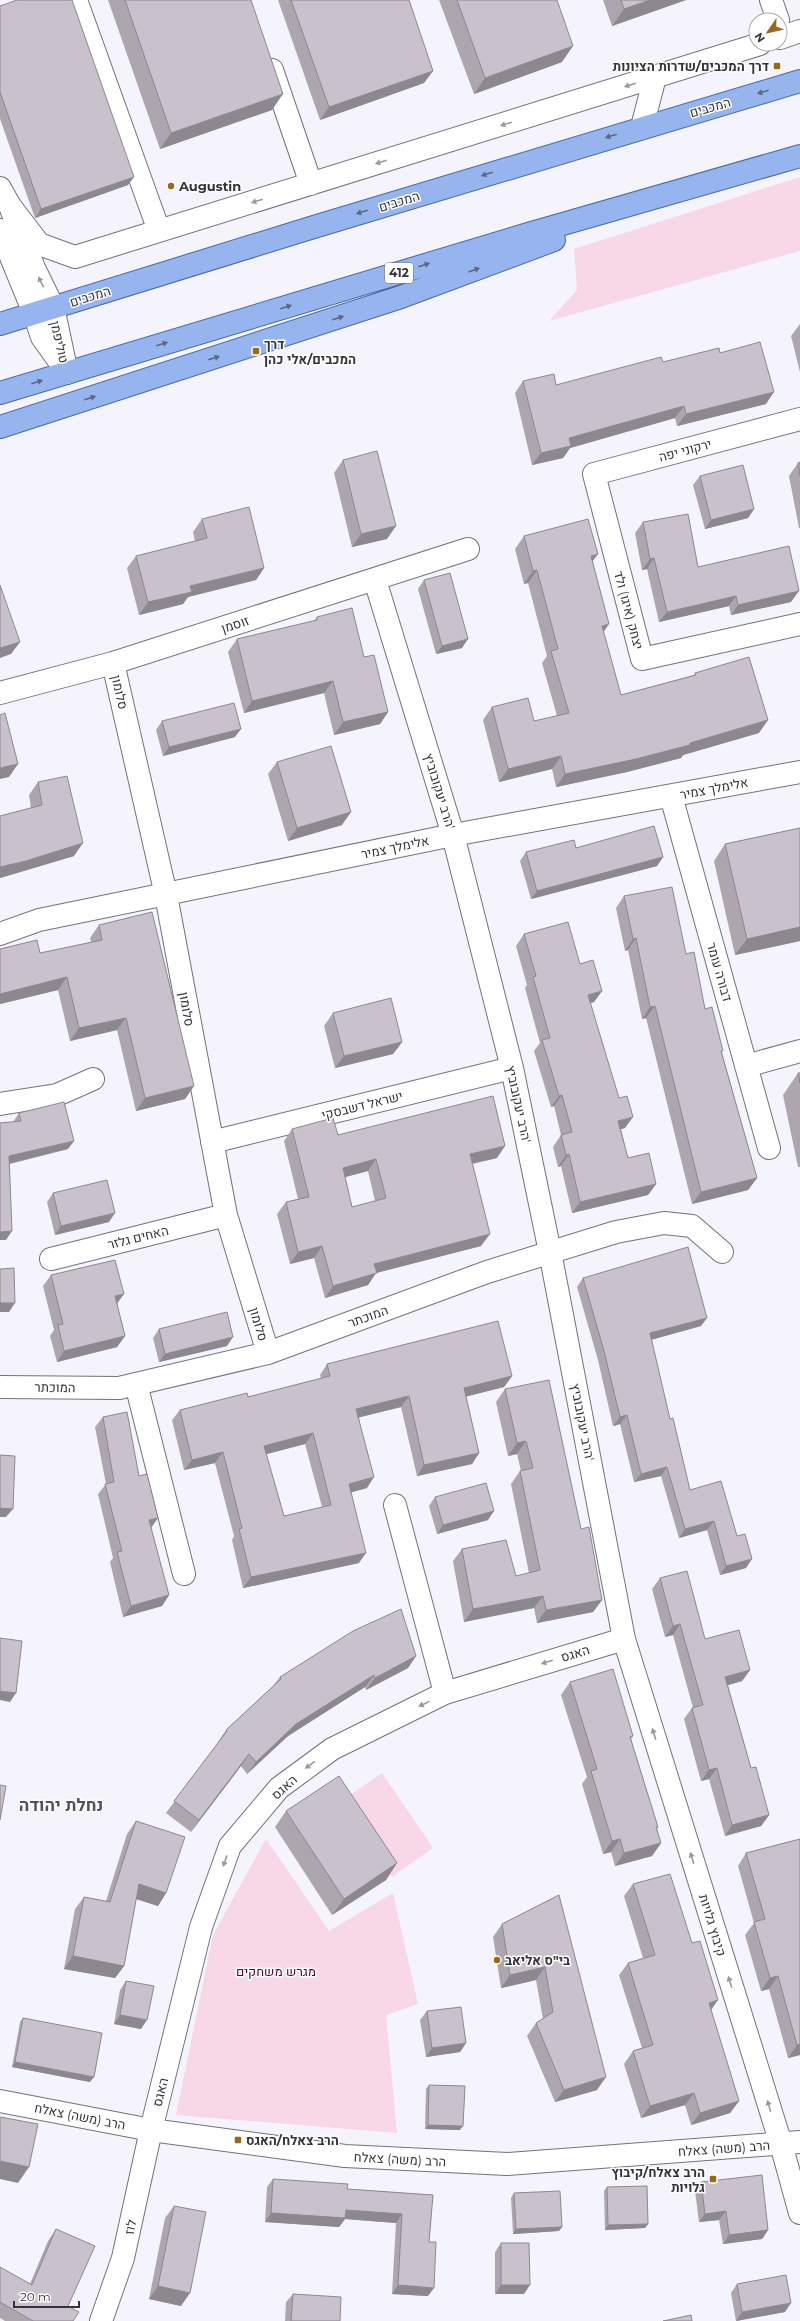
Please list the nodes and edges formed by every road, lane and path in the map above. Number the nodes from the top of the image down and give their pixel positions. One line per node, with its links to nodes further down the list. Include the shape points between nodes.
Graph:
1 (76, 0): 14 (street)
2 (771, 0): 3 (street)
3 (776, 12)
4 (748, 48): 6 (street)
5 (265, 52): 11 (street)
6 (655, 77): 8 (street); 11 (street, one-way to 11)
7 (800, 81): 8 (main road, המכבים, one-way to 8)
8 (642, 127): 15 (main road, המכבים, one-way to 15)
9 (800, 156): 10 (main road, 412)
10 (724, 178): 17 (main road, 412, one-way to 10, via 528,234); 20 (main road, 412, one-way to 10, via 401,297)
11 (311, 184): 14 (street, one-way to 14)
12 (5, 197): 14 (street, via 39,244 75,257); 15 (street, טוליפמן, one-way to 12, via 34,268)
13 (0, 230): 15 (street, טוליפמן)
14 (159, 231)
15 (44, 310): 16 (main road, המכבים); 17 (street, טוליפמן)
16 (0, 324)
17 (67, 373): 18 (main road, 412, one-way to 17)
18 (0, 393)
19 (800, 419): 21 (street, ירקוני יפה, via 594,474)
20 (0, 427)
21 (600, 498): 24 (street, יצחק (איגו) ולד, via 642,658)
22 (468, 549): 23 (street, זוסמן)
23 (375, 580): 25 (street, זוסמן); 29 (street, הרב יעקובוביץ')
24 (800, 624)
25 (113, 663): 26 (street, זוסמן); 30 (street, סלומון)
26 (0, 693)
27 (800, 772): 28 (street, אלימלך צמיר)
28 (670, 796): 29 (street, אלימלך צמיר); 35 (street, דבורה עומר)
29 (453, 835): 30 (street, אלימלך צמיר); 36 (street, הרב יעקובוביץ')
30 (166, 894): 32 (street, אלימלך צמיר); 39 (street, סלומון)
31 (0, 920): 32 (street, אלימלך צמיר)
32 (39, 920): 33 (street, אלימלך צמיר)
33 (0, 934)
34 (800, 1051): 35 (street)
35 (746, 1066): 40 (street, דבורה עומר)
36 (512, 1068): 39 (street, ישראל דשבסקי); 42 (street, הרב יעקובוביץ')
37 (93, 1079): 38 (street, via 57,1094)
38 (0, 1104)
39 (212, 1142): 41 (street, סלומון)
40 (769, 1148)
41 (226, 1215): 44 (street, האחים גלזר); 45 (street, סלומון)
42 (550, 1252): 43 (street, המוכתר, via 616,1232 664,1223 692,1226); 45 (street, המוכתר, via 486,1272); 50 (street, הרב יעקובוביץ')
43 (722, 1252)
44 (51, 1259)
45 (268, 1352): 46 (street, המוכתר)
46 (136, 1384): 47 (street, המוכתר, via 119,1388); 49 (street)
47 (0, 1387)
48 (395, 1505): 51 (street)
49 (184, 1574)
50 (624, 1639): 51 (street, האגס, one-way to 51); 54 (street, קיבוץ גלויות, one-way to 50)
51 (445, 1693): 53 (street, האגס, one-way to 53, via 332,1749 279,1788 230,1846 201,1927)
52 (0, 2101): 53 (street, הרב (משה) צאלח)
53 (151, 2130): 54 (street, הרב (משה) צאלח, via 345,2156 507,2164); 56 (street, לוז, via 123,2258)
54 (790, 2143): 55 (street, קיבוץ גלויות)
55 (800, 2213)
56 (101, 2321)

